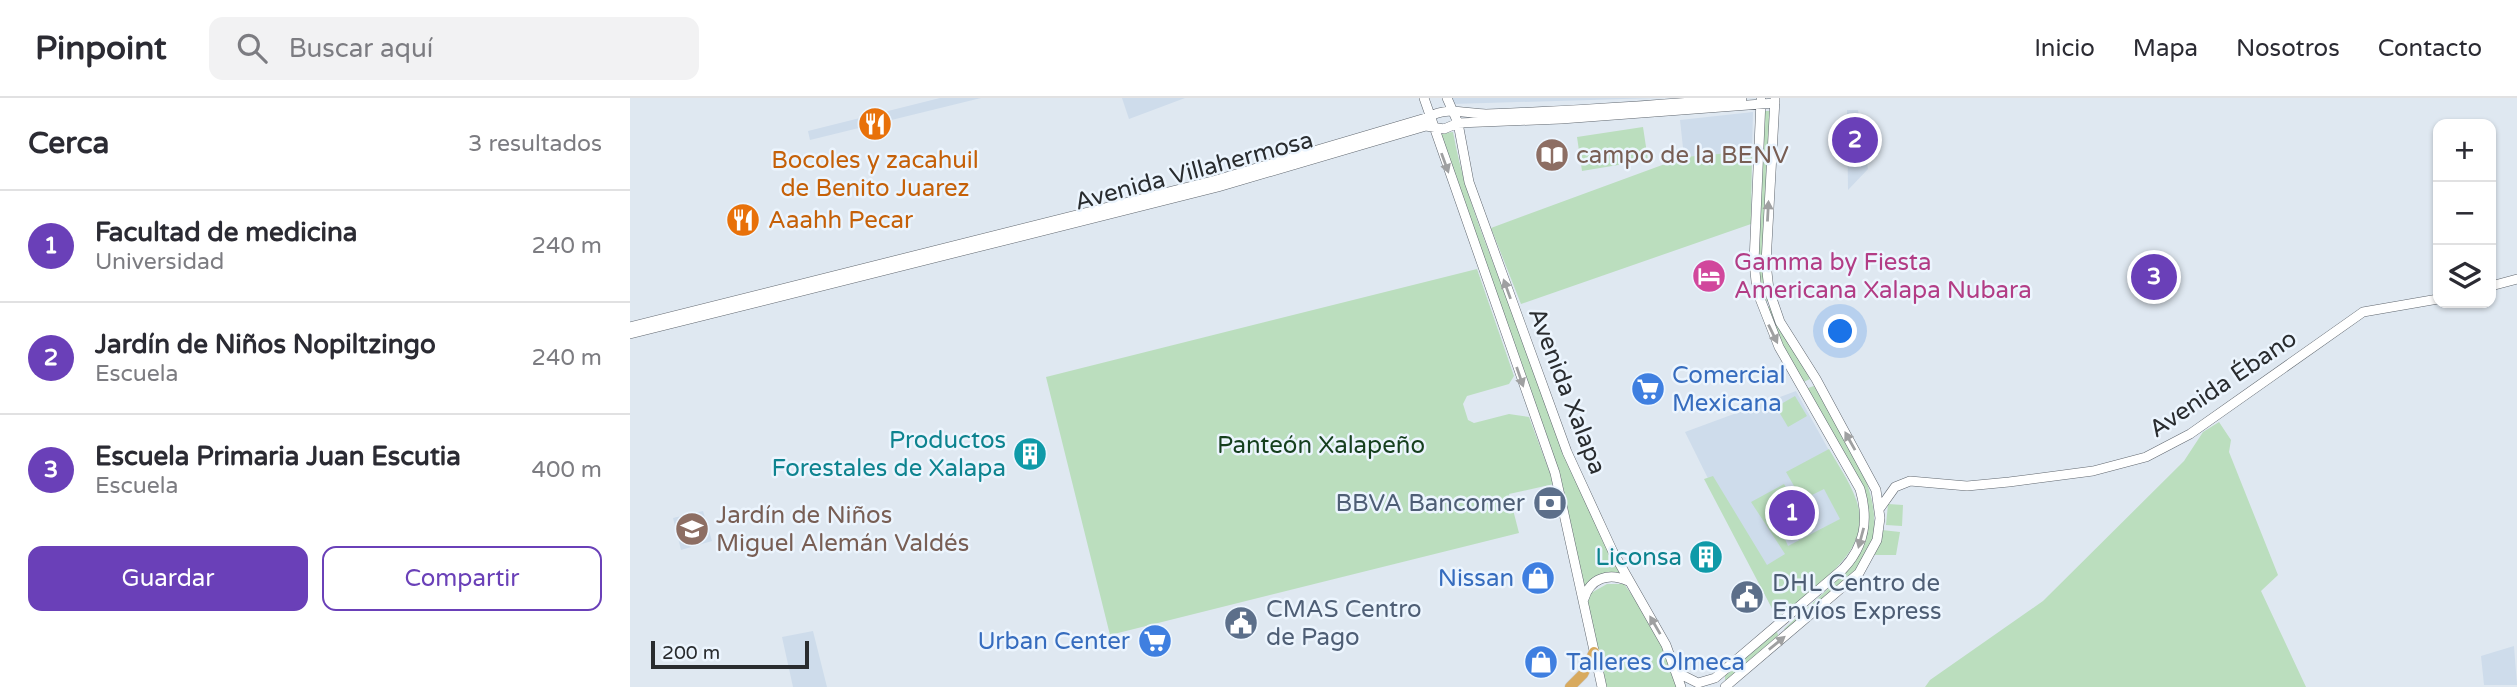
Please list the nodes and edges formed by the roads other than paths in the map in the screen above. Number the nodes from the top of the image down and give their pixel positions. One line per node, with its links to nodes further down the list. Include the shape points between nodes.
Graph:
1 (1424, 98): 8 (main road, Avenida Xalapa)
2 (1447, 98): 7 (main road, Avenida Xalapa)
3 (1742, 98): 6 (main road, Avenida Villahermosa)
4 (1775, 100): 5 (main road, Avenida Villahermosa); 17 (main road, one-way to 4, via 1780,322 1769,290 1766,264)
5 (1761, 101): 6 (main road, Avenida Villahermosa); 24 (main road, one-way to 24, via 1754,262 1757,291 1779,348 1860,489 1865,520 1852,560)
6 (1657, 109): 7 (main road, Avenida Villahermosa); 9 (main road, Avenida Villahermosa)
7 (1455, 112): 8 (main road, Avenida Villahermosa, via 1438,111); 9 (main road, Avenida Xalapa)
8 (1431, 122): 9 (main road, Avenida Villahermosa, via 1444,129); 11 (main road, Avenida Xalapa, one-way to 11); 15 (main road, Avenida Villahermosa); 16 (main road, Avenida Villahermosa, via 1218,187)
9 (1458, 123): 10 (main road, Avenida Xalapa)
10 (1469, 182): 11 (main road, via 1460,182); 20 (main road, Avenida Xalapa, one-way to 10, via 1567,452)
11 (1455, 188): 21 (main road, Avenida Xalapa, one-way to 21, via 1555,473)
12 (2517, 279): 13 (main road)
13 (2496, 285)
14 (2433, 300): 18 (main road, Avenida Ébano, via 2363,312 2190,434 2134,461 2009,482 1967,486 1916,480)
15 (630, 327)
16 (630, 334)
17 (1872, 481): 18 (main road, Avenida Ébano); 19 (main road)
18 (1895, 487): 19 (main road)
19 (1880, 508): 25 (main road, one-way to 19, via 1859,573 1877,540)
20 (1629, 582): 21 (main road, via 1617,576 1603,577 1588,588); 23 (main road, Avenida Xalapa, one-way to 20, via 1667,645)
21 (1583, 601): 22 (main road, Avenida Xalapa)
22 (1594, 652): 26 (highway); 27 (main road, Avenida Xalapa)
23 (1678, 673): 24 (main road, via 1698,683); 28 (main road, Avenida Xalapa)
24 (1721, 673): 25 (main road)
25 (1726, 685)
26 (1570, 687)
27 (1602, 687)
28 (1681, 687)

